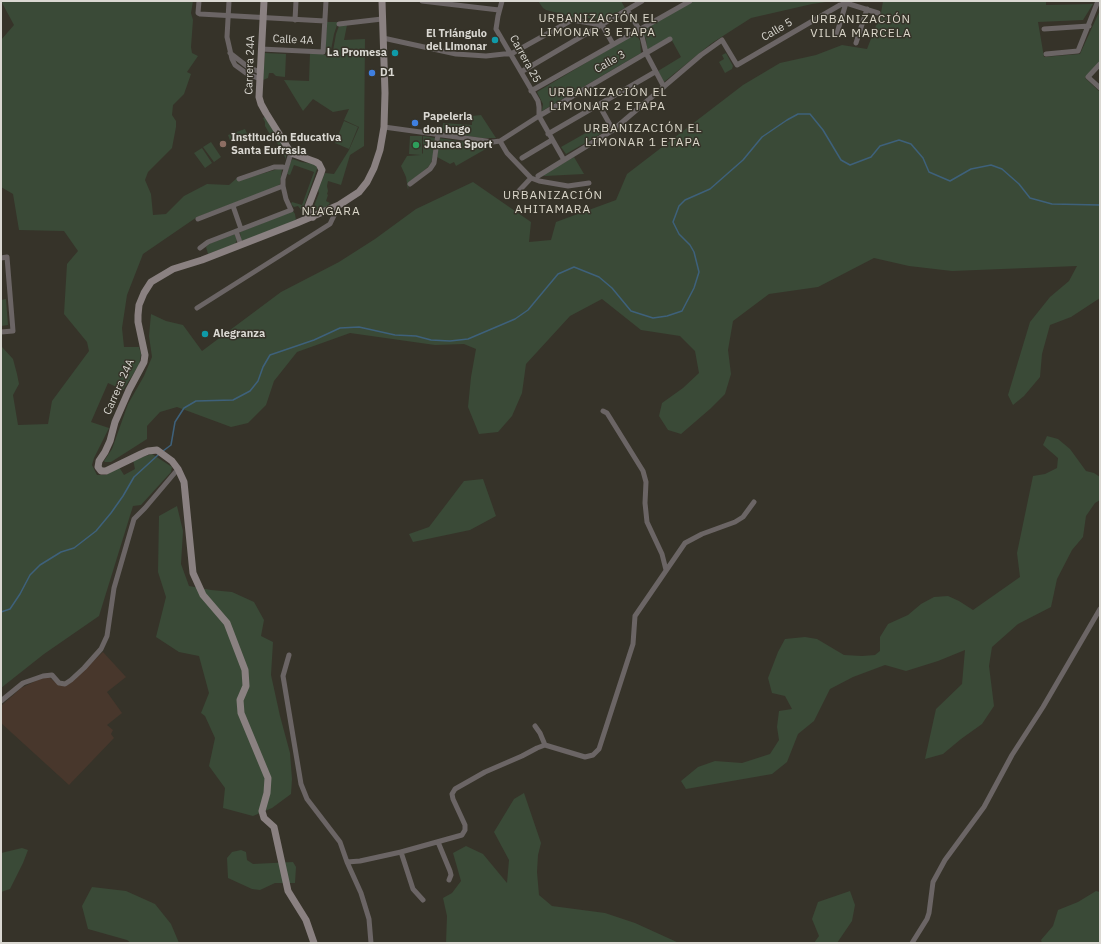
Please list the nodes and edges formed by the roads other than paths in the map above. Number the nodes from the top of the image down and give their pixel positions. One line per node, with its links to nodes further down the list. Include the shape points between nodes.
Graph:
1 (199, 1): 17 (street, via 198,13)
2 (229, 1): 17 (street)
3 (264, 1): 18 (street, Carrera 24A)
4 (296, 1): 20 (street)
5 (326, 1): 21 (street)
6 (382, 1): 19 (street, Carrera 24A)
7 (422, 1): 14 (street)
8 (502, 1): 14 (street, Carrera 25)
9 (642, 1): 15 (street)
10 (690, 1): 25 (street)
11 (1098, 1): 24 (street)
12 (846, 3): 13 (street); 27 (street); 40 (street, Calle 5, via 737,65 722,40)
13 (866, 9): 16 (street); 30 (street)
14 (499, 10): 34 (street, Carrera 25, via 496,29)
15 (627, 10): 23 (street); 25 (street)
16 (878, 12)
17 (228, 16): 18 (street); 39 (street, via 227,37 230,53)
18 (263, 18): 20 (street); 32 (street, Carrera 24A)
19 (382, 19): 22 (street); 28 (street, Carrera 24A)
20 (295, 20): 21 (street)
21 (325, 21): 32 (street, Calle 4A, via 323,52)
22 (339, 24)
23 (602, 25): 31 (street); 34 (street, via 572,20); 37 (street)
24 (1089, 26): 26 (street); 35 (street, via 1078,51)
25 (639, 29): 31 (street); 33 (street)
26 (1044, 29)
27 (837, 33)
28 (383, 38): 34 (street, via 456,54); 45 (street, Carrera 24A)
29 (670, 39): 33 (street, Calle 3)
30 (856, 43)
31 (613, 44): 42 (street)
32 (261, 49): 39 (street, Carrera 24A)
33 (646, 53): 38 (street); 44 (street, Calle 3)
34 (511, 54): 37 (street, Carrera 25)
35 (1046, 54)
36 (1100, 64): 41 (street, via 1088,77)
37 (521, 72): 42 (street, Carrera 25)
38 (655, 72): 40 (street); 43 (street)
39 (260, 75): 51 (street, Carrera 24A, via 261,104)
40 (664, 88): 46 (street)
41 (1100, 88)
42 (531, 91): 44 (street, Carrera 25, via 540,107)
43 (599, 105): 46 (street); 48 (street)
44 (539, 116): 48 (street, Carrera 25); 50 (street, Calle 3)
45 (384, 127): 47 (street); 62 (street, Carrera 24A, via 378,156 367,182 359,192)
46 (613, 130): 53 (street)
47 (438, 134): 50 (street); 59 (street, via 434,163)
48 (548, 134): 49 (street, Carrera 25)
49 (552, 140): 52 (street); 53 (street, Carrera 25)
50 (500, 141): 56 (street, via 508,154)
51 (291, 153): 54 (street); 64 (street, via 320,164 322,170 308,207 308,212)
52 (522, 158)
53 (564, 160): 55 (street)
54 (286, 168): 57 (street, via 274,167); 60 (street)
55 (538, 176)
56 (531, 178): 58 (street, via 568,186); 61 (street)
57 (239, 179)
58 (589, 183)
59 (410, 184)
60 (283, 186): 63 (street); 66 (street, via 291,210)
61 (516, 194)
62 (339, 205): 64 (street, Carrera 24A); 70 (street, via 330,224)
63 (233, 206): 65 (street); 66 (street)
64 (313, 217): 67 (street, Carrera 24A)
65 (198, 219)
66 (239, 230): 67 (street); 68 (street, via 208,242)
67 (241, 245): 73 (street, Carrera 24A, via 168,271 151,282 139,305 138,322 144,348 144,362 126,396 98,467 106,472 141,454 157,450)
68 (200, 248)
69 (4, 258): 71 (street, via 13,331)
70 (197, 308)
71 (1, 332)
72 (603, 411): 75 (street, via 607,413 642,471 646,482 647,522 662,554)
73 (178, 469): 78 (street, via 134,519 114,588 107,636 101,649 65,684 59,683 52,675 43,676 23,683); 86 (street, via 184,482 193,572 203,595 227,623 245,670 246,686 240,700 242,713 268,778 262,811 264,818 274,827 288,891 306,920)
74 (754, 502): 75 (street, via 744,517 685,543)
75 (666, 570): 80 (street, via 635,616 633,644 599,749 593,755 585,756)
76 (1100, 609): 88 (street, via 1012,755 984,807 945,860 933,882 927,919)
77 (289, 655): 83 (street, via 283,676 301,784 307,799 340,842)
78 (1, 701)
79 (535, 726): 80 (street)
80 (545, 745): 81 (street, via 485,772 455,789 453,799 465,830 462,835)
81 (438, 842): 82 (street); 84 (street, via 450,871)
82 (401, 852): 83 (street); 85 (street, via 413,889)
83 (347, 862): 87 (street, via 365,906)
84 (450, 880)
85 (423, 900)
86 (314, 943)
87 (371, 943)
88 (912, 943)

